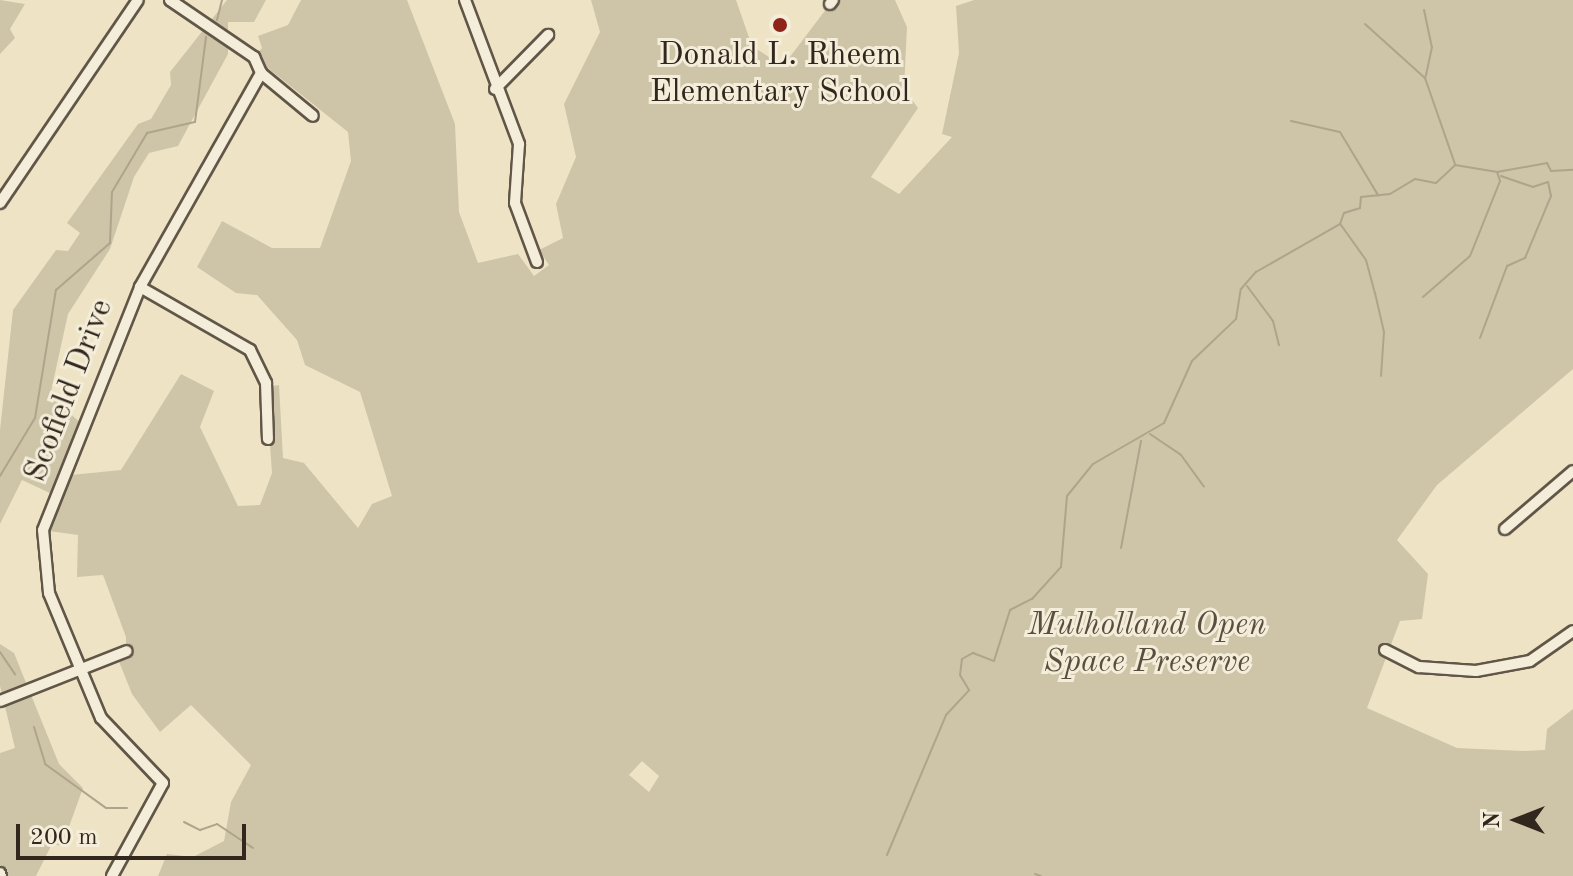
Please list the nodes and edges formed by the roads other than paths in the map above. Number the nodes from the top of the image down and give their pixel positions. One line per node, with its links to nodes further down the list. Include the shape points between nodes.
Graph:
1 (138, 0): 8 (street)
2 (170, 0): 5 (street, via 247,51)
3 (465, 0): 6 (street)
4 (548, 35): 6 (street)
5 (261, 73): 7 (street); 10 (street, Scofield Drive)
6 (495, 89): 9 (street, via 519,144 515,203)
7 (313, 116)
8 (0, 203)
9 (537, 262)
10 (140, 287): 11 (street, via 250,350 266,383); 17 (street, Scofield Drive, via 43,530 41,569)
11 (268, 439)
12 (1573, 471): 13 (street)
13 (1505, 529)
14 (1573, 631): 15 (street, via 1530,661 1476,671 1419,667)
15 (1385, 650)
16 (127, 651): 17 (street)
17 (79, 666): 18 (street); 19 (street, Scofield Drive, via 101,718 163,783)
18 (0, 701)
19 (112, 876)

